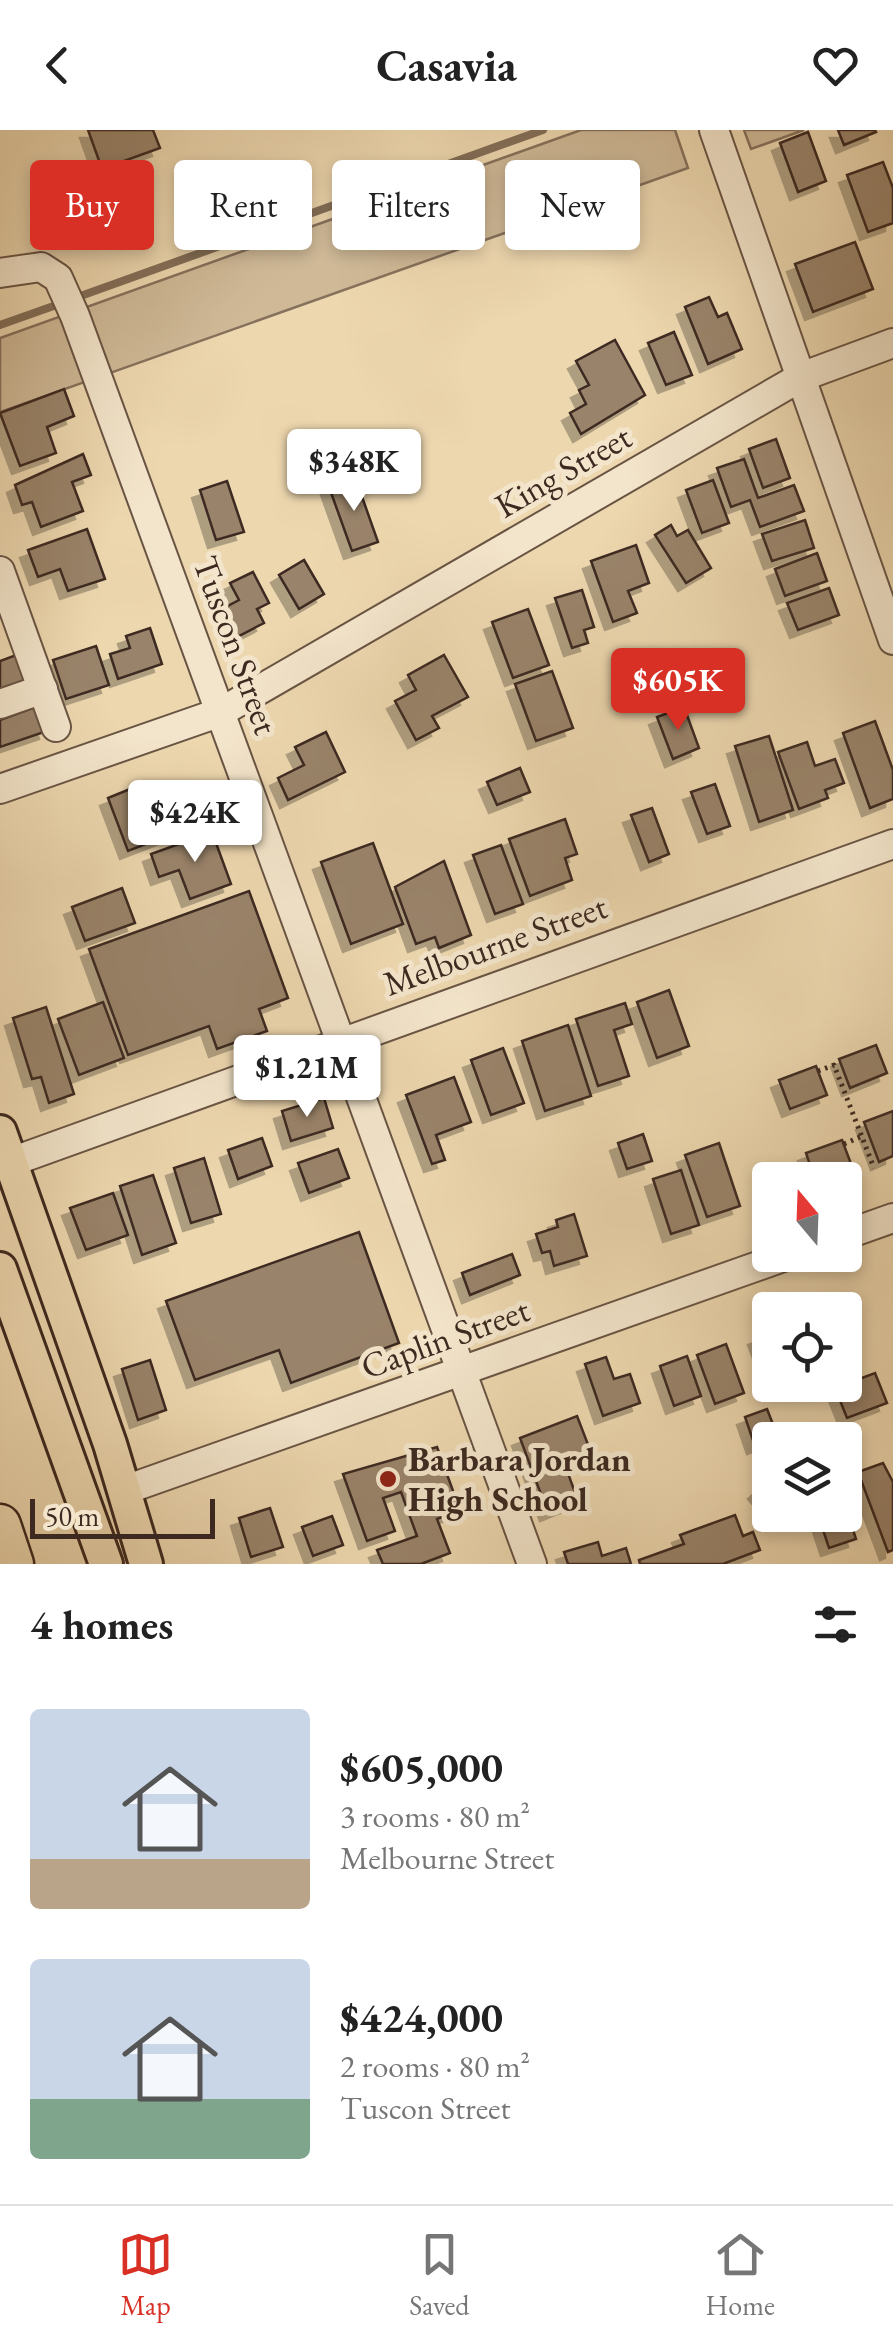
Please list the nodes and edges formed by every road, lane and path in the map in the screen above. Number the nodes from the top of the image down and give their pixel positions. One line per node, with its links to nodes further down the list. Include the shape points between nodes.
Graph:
1 (714, 130): 4 (street)
2 (0, 273): 10 (street, Tuscon Street, via 41,267 58,278)
3 (893, 343): 4 (street, King Street)
4 (801, 377): 7 (street); 10 (street, King Street)
5 (2, 581): 6 (street)
6 (12, 638): 8 (street)
7 (893, 640)
8 (42, 689): 9 (street); 11 (street)
9 (0, 704)
10 (221, 712): 12 (street, King Street); 14 (street, Tuscon Street)
11 (56, 727)
12 (0, 789)
13 (893, 844): 14 (street, Melbourne Street)
14 (339, 1041): 18 (street, Melbourne Street); 24 (street, Tuscon Street)
15 (818, 1071): 16 (path, via 834,1064)
16 (860, 1138): 17 (path); 19 (path)
17 (844, 1144)
18 (5, 1147): 25 (main road)
19 (874, 1168)
20 (893, 1218): 21 (street)
21 (862, 1229)
22 (752, 1268): 24 (street, Caplin Street)
23 (0, 1269): 28 (main road)
24 (464, 1372): 25 (street, Caplin Street); 30 (street, Tuscon Street)
25 (126, 1490): 29 (main road)
26 (0, 1525): 27 (highway)
27 (13, 1564)
28 (106, 1564)
29 (146, 1564)
30 (532, 1564)

